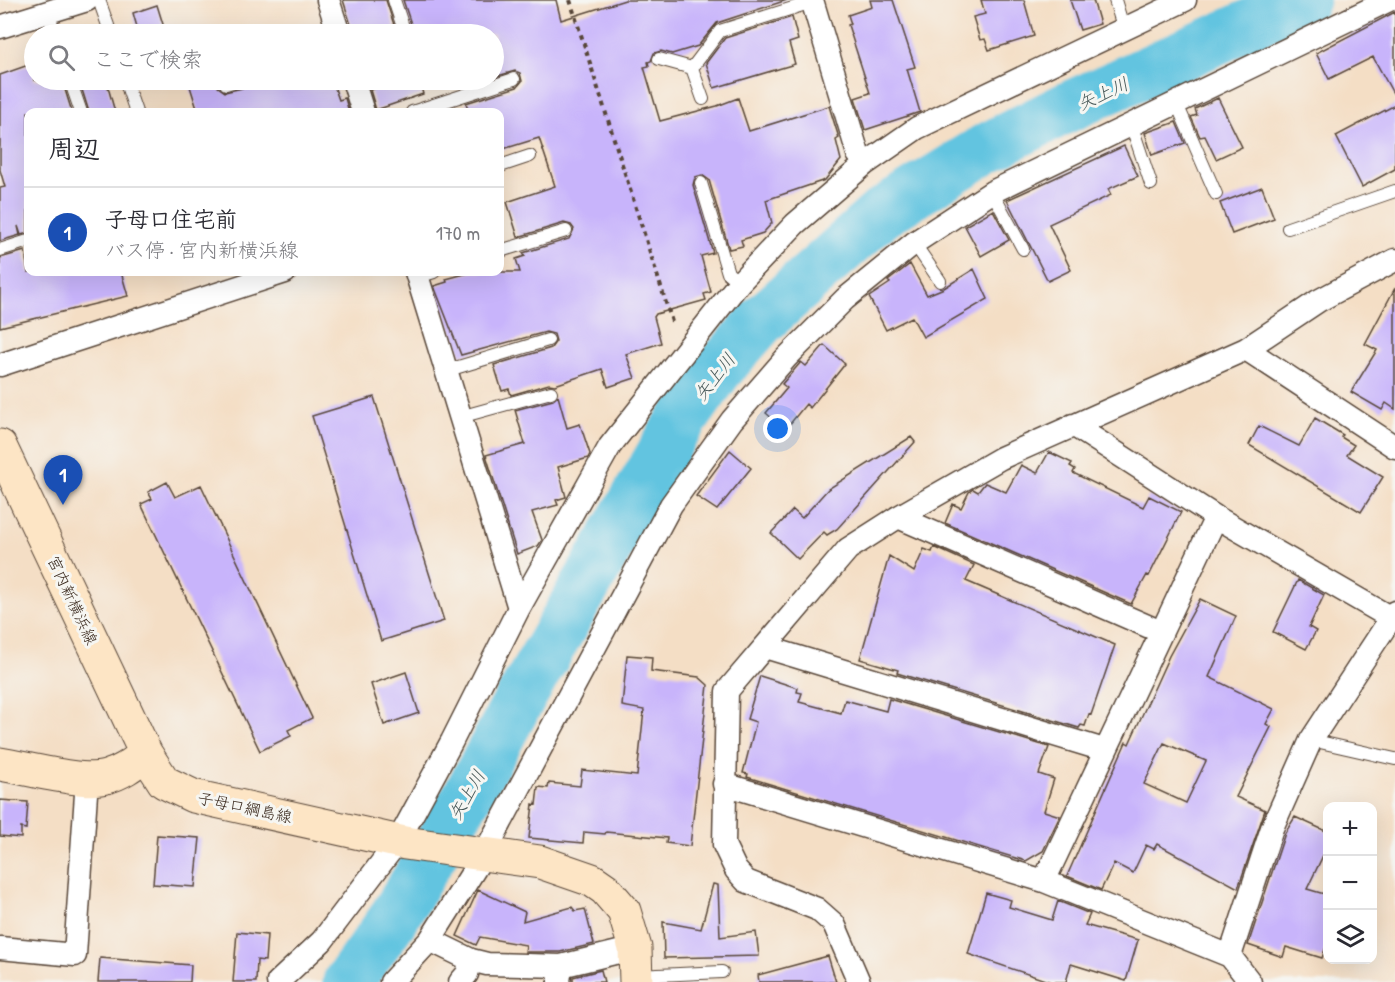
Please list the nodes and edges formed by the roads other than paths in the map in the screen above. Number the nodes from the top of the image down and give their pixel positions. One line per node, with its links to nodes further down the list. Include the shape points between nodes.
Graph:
1 (87, 0): 9 (street)
2 (99, 0): 11 (lane)
3 (328, 0): 12 (street)
4 (394, 0): 13 (lane)
5 (1115, 0): 15 (lane)
6 (1185, 0): 15 (street)
7 (1389, 0): 25 (street)
8 (812, 1): 17 (lane, via 720,31); 32 (street, via 858,154)
9 (57, 7): 10 (lane); 14 (street)
10 (56, 24)
11 (107, 24)
12 (336, 24)
13 (402, 24)
14 (0, 27)
15 (1124, 30): 32 (street, via 916,128)
16 (659, 59): 17 (lane)
17 (692, 68): 24 (lane)
18 (514, 79): 19 (lane)
19 (504, 82)
20 (73, 90): 26 (lane)
21 (128, 90): 27 (lane)
22 (356, 90): 28 (street)
23 (480, 90): 29 (lane)
24 (703, 99)
25 (1176, 102): 30 (street); 38 (lane)
26 (80, 108)
27 (135, 108)
28 (362, 108)
29 (424, 108)
30 (1131, 124): 35 (lane); 37 (street)
31 (530, 156): 33 (lane)
32 (865, 164): 50 (street, via 795,224)
33 (504, 165)
34 (701, 183): 50 (lane, via 728,273)
35 (1151, 184)
36 (1395, 191): 39 (lane)
37 (992, 192): 42 (street); 43 (lane)
38 (1215, 194)
39 (1287, 228)
40 (566, 231): 45 (lane)
41 (24, 242): 44 (lane)
42 (914, 243): 49 (lane); 74 (street, via 845,299 786,358 732,420 671,505)
43 (1023, 249)
44 (0, 250)
45 (504, 250)
46 (1391, 267): 52 (street, via 1318,302)
47 (273, 276): 53 (street)
48 (424, 276): 54 (street)
49 (940, 281)
50 (739, 283): 62 (street, via 610,446)
51 (548, 340): 54 (lane)
52 (1246, 350): 57 (street); 59 (street)
53 (0, 365)
54 (445, 371): 56 (street)
55 (551, 392): 56 (lane)
56 (460, 417): 62 (street)
57 (1073, 425): 60 (street, via 1001,458); 61 (street)
58 (0, 446): 68 (main road, 宮内新横浜線)
59 (1395, 447)
60 (898, 517): 64 (street); 65 (street, via 848,549)
61 (1216, 517): 63 (street); 64 (street)
62 (519, 608): 73 (street)
63 (1393, 615): 66 (street)
64 (1161, 632): 67 (street)
65 (765, 647): 67 (street); 72 (street, via 727,692)
66 (1311, 740): 69 (lane); 78 (street, via 1272,828)
67 (1104, 750): 75 (street)
68 (146, 754): 71 (main road, via 119,773); 73 (main road, 子母口綱島線, via 164,782 193,796)
69 (1395, 759)
70 (0, 764): 71 (main road)
71 (87, 778): 77 (street, via 75,955)
72 (724, 784): 75 (street); 86 (street, via 724,845 736,870 746,881 817,909 834,924)
73 (401, 842): 74 (main road, 子母口綱島線); 83 (street, via 322,941)
74 (480, 855): 76 (street); 80 (main road, via 540,862 592,880 605,889 624,912)
75 (1044, 881): 78 (street)
76 (430, 940): 79 (street); 84 (street)
77 (0, 948)
78 (1230, 956): 87 (street)
79 (471, 960): 82 (street); 85 (street)
80 (637, 972): 81 (lane); 82 (street)
81 (722, 972)
82 (560, 974)
83 (278, 982)
84 (391, 982)
85 (460, 982)
86 (859, 982)
87 (1250, 982)

